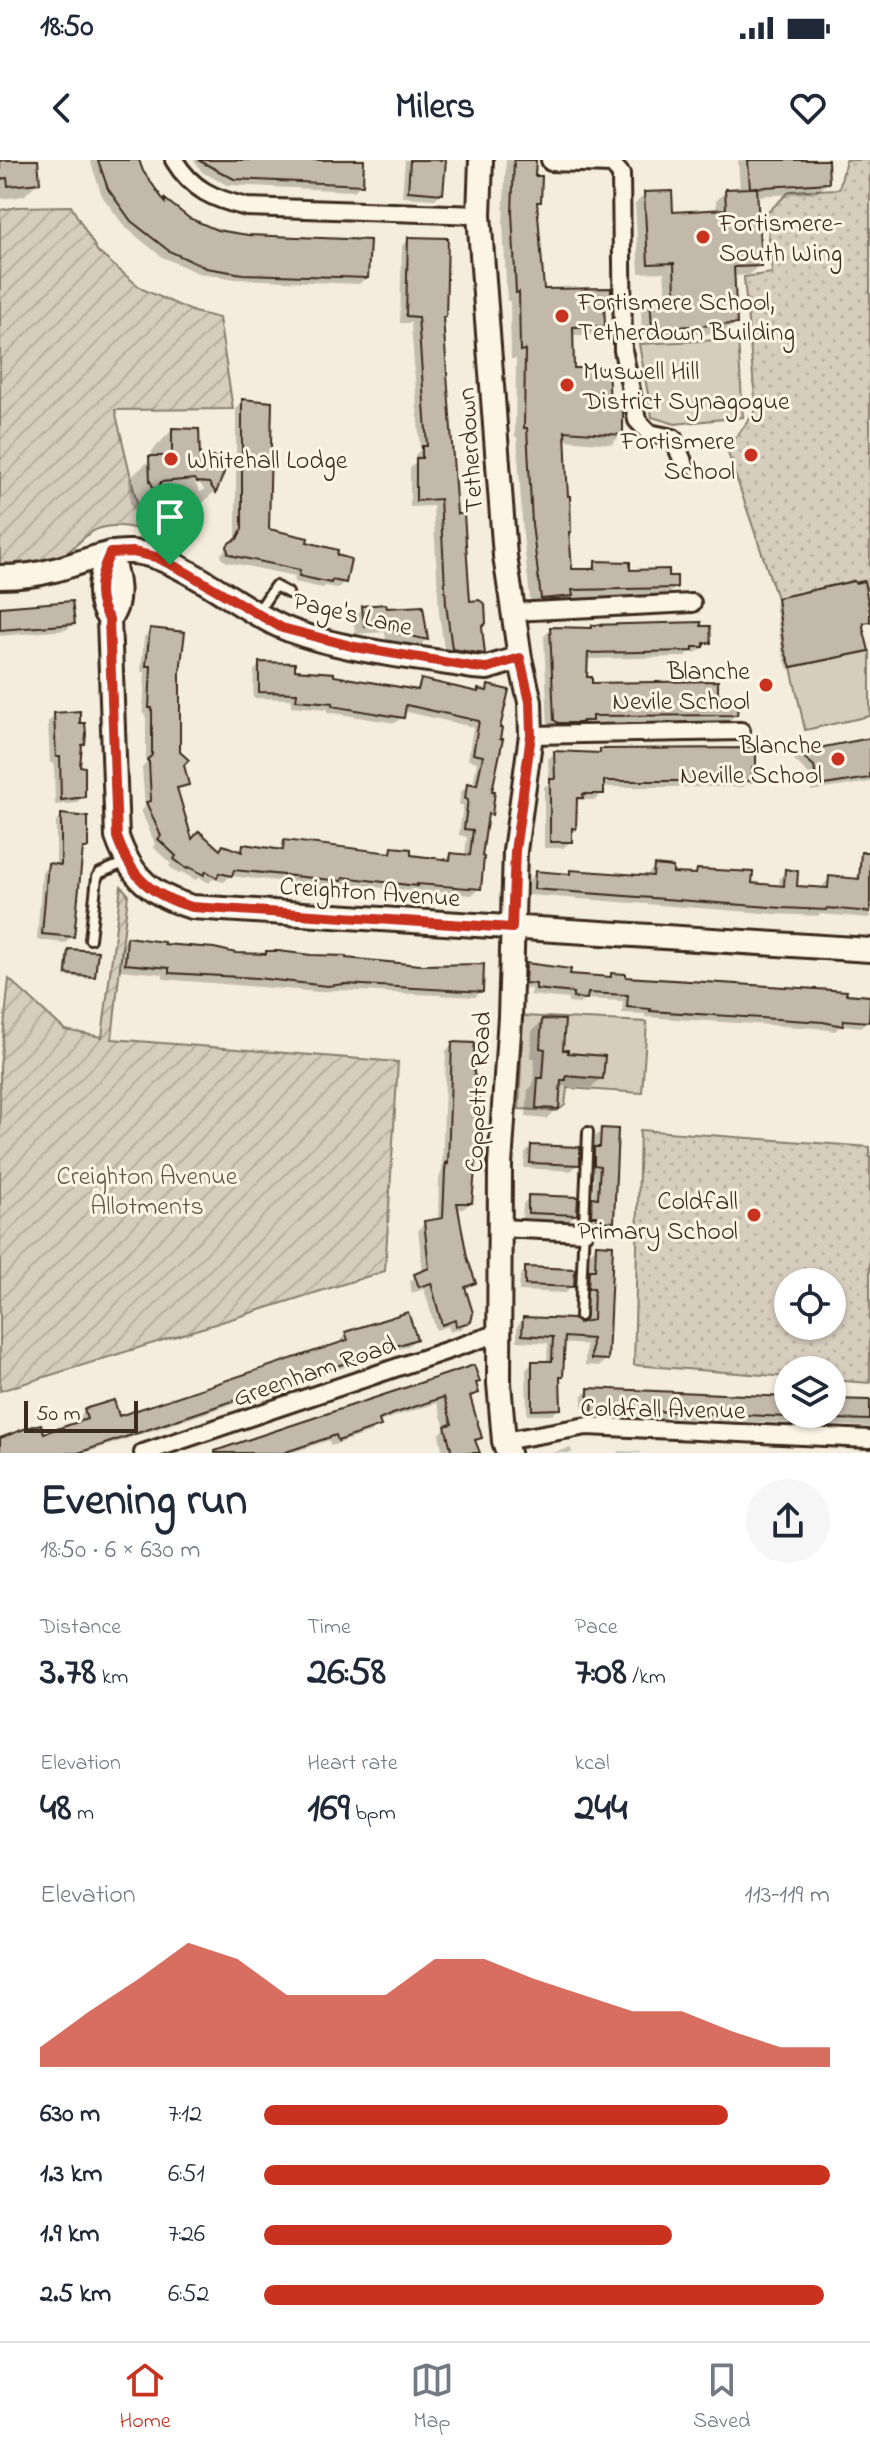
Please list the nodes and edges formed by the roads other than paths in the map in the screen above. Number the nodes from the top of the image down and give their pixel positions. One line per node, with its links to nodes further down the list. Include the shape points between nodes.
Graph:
1 (174, 160): 4 (street, via 191,182 215,199 247,207)
2 (481, 160): 4 (street, Tetherdown)
3 (550, 160): 5 (street, via 612,164 621,174 623,350 637,420 649,433 673,438)
4 (479, 215): 12 (street, Tetherdown)
5 (685, 466)
6 (110, 553): 7 (street, Page's Lane); 10 (street, Creighton Avenue, via 100,574); 13 (street, Page's Lane, via 156,557); 14 (street, Creighton Avenue, via 117,575 117,610)
7 (54, 570): 8 (street, Page's Lane); 10 (street, via 88,584)
8 (0, 577)
9 (288, 593): 13 (lane, via 275,586)
10 (101, 598): 14 (street, Creighton Avenue)
11 (692, 603): 12 (street)
12 (513, 612): 15 (street, Tetherdown)
13 (256, 613): 15 (street, Page's Lane, via 314,638 419,658 487,668)
14 (109, 619): 18 (street, Creighton Avenue, via 115,815)
15 (520, 658): 17 (street, Tetherdown)
16 (741, 731): 17 (street)
17 (531, 735): 19 (street, Coppetts Road, via 515,851)
18 (127, 862): 19 (street, Creighton Avenue, via 151,889 192,907); 20 (lane, via 97,877)
19 (512, 928): 21 (street, Creighton Avenue); 23 (street, Coppetts Road)
20 (90, 939)
21 (870, 950)
22 (588, 1132): 24 (lane)
23 (499, 1228): 24 (street); 26 (street, Coppetts Road)
24 (584, 1232): 25 (lane)
25 (580, 1316)
26 (499, 1333): 28 (street, Coppetts Road); 29 (street, Greenham Road)
27 (870, 1439): 28 (street, Coldfall Avenue, via 587,1426)
28 (506, 1447)
29 (143, 1453)

